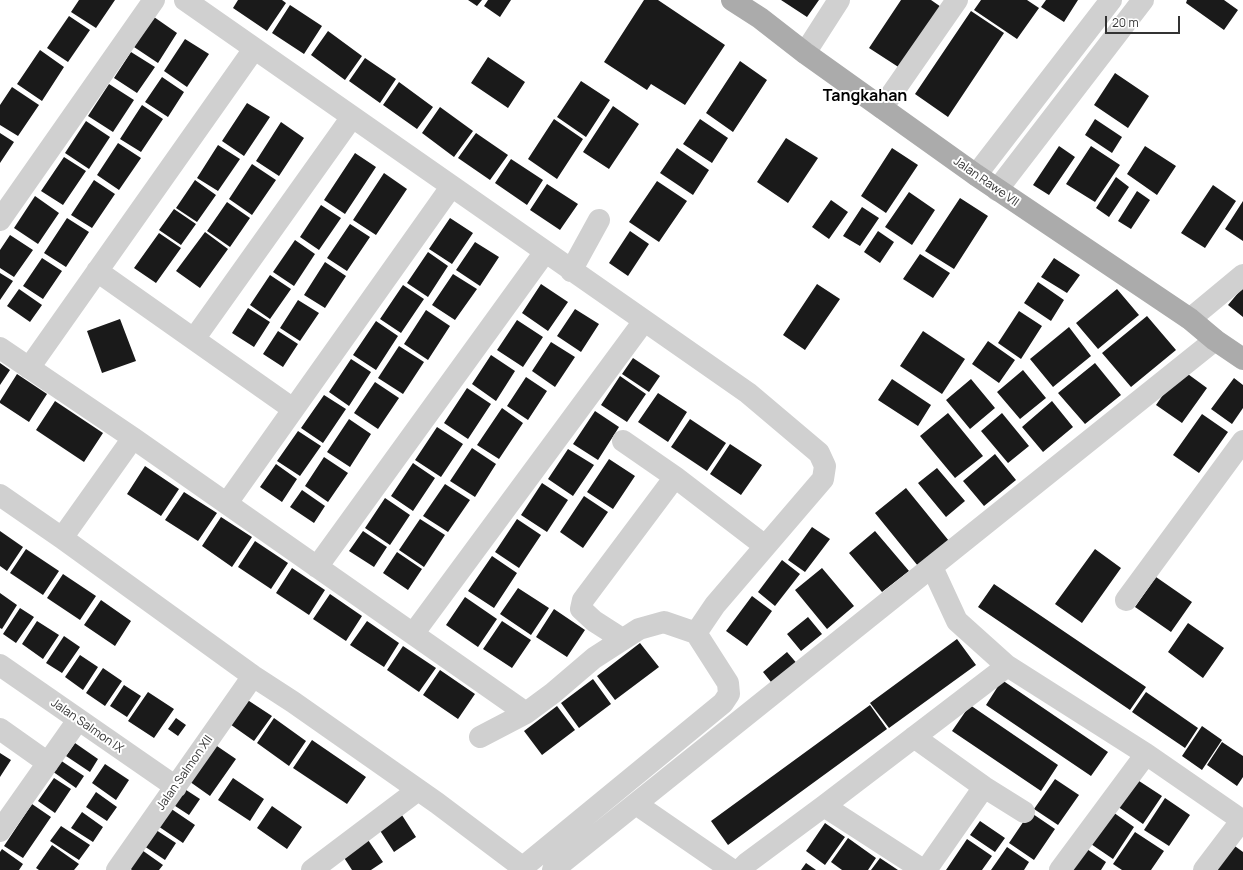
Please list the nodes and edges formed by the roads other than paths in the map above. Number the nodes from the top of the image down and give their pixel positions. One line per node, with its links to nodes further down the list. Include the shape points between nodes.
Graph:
1 (154, 0): 15 (street)
2 (185, 0): 8 (street)
3 (732, 0): 9 (main road, Jalan Rawe VII, via 760,18)
4 (839, 0): 9 (street)
5 (957, 0): 10 (street)
6 (1111, 0): 12 (street)
7 (1143, 0): 14 (street)
8 (254, 49): 11 (street); 18 (street)
9 (805, 54): 10 (main road, Jalan Rawe VII)
10 (882, 108): 12 (main road, Jalan Rawe VII)
11 (352, 117): 13 (street); 23 (street)
12 (976, 176): 14 (main road, Jalan Rawe VII)
13 (451, 186): 17 (street); 28 (street)
14 (997, 190): 21 (main road, Jalan Rawe VII)
15 (0, 220)
16 (599, 220): 19 (street)
17 (545, 252): 19 (street); 38 (street)
18 (97, 271): 23 (street); 27 (street)
19 (571, 271): 22 (street)
20 (1243, 275): 21 (street)
21 (1190, 320): 24 (main road, Jalan Rawe VII)
22 (644, 321): 36 (street, via 748,393 819,454 825,466 823,479); 41 (street)
23 (194, 339): 28 (street)
24 (1215, 340): 26 (main road, Jalan Rawe VII); 37 (street)
25 (0, 348): 27 (street)
26 (1243, 359)
27 (29, 368): 29 (street)
28 (293, 409): 34 (street)
29 (133, 438): 34 (street); 35 (street)
30 (623, 441): 32 (street)
31 (1243, 441): 39 (street)
32 (675, 478): 36 (street); 42 (street, via 583,600 581,609)
33 (0, 495): 35 (street)
34 (227, 504): 38 (street)
35 (62, 538): 45 (street)
36 (765, 546): 40 (street, via 715,605)
37 (932, 566): 44 (street, via 957,621); 56 (street)
38 (317, 567): 41 (street)
39 (1126, 600)
40 (696, 633): 42 (street, via 664,622 639,629); 61 (street, via 728,683 729,694 723,704)
41 (413, 634): 46 (street)
42 (622, 639): 46 (street, via 594,658)
43 (0, 665): 47 (street, Jalan Salmon IX)
44 (1006, 665): 50 (street); 51 (street)
45 (253, 676): 53 (street, Jalan Salmon XII); 55 (street)
46 (526, 714): 49 (street)
47 (78, 720): 52 (street); 53 (street, Jalan Salmon IX)
48 (0, 729): 52 (street)
49 (480, 737)
50 (914, 737): 54 (street); 57 (street)
51 (1146, 754): 59 (street); 69 (street)
52 (48, 763): 60 (street)
53 (176, 787): 62 (street, Jalan Salmon XII)
54 (984, 787): 58 (street); 68 (street)
55 (418, 790): 61 (street); 63 (street)
56 (636, 804): 64 (street); 65 (street)
57 (824, 806): 66 (street); 67 (street)
58 (1024, 812)
59 (1243, 820): 70 (street)
60 (0, 831)
61 (524, 869)
62 (117, 870)
63 (312, 870)
64 (553, 870)
65 (732, 870)
66 (740, 870)
67 (923, 870)
68 (926, 870)
69 (1060, 870)
70 (1204, 870)

